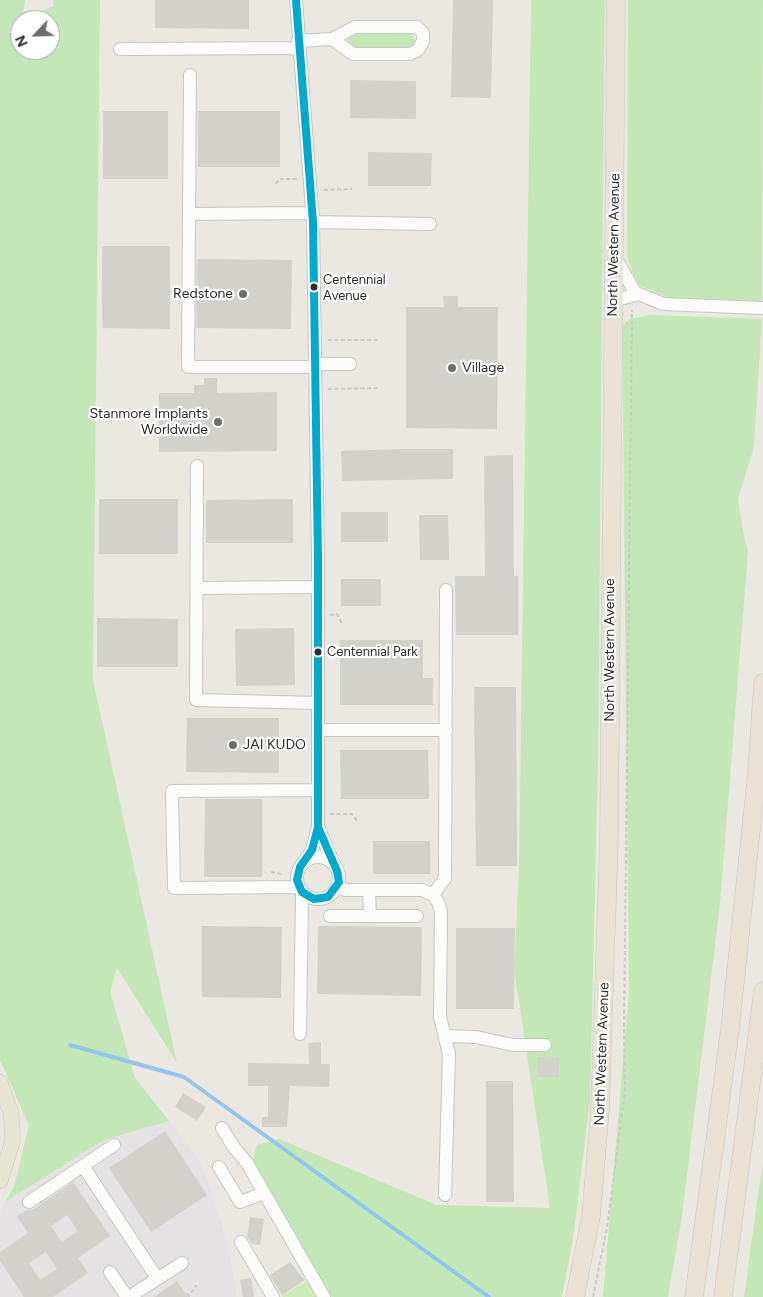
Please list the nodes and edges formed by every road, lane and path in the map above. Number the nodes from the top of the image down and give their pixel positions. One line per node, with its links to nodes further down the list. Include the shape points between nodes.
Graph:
1 (296, 0): 4 (street)
2 (616, 0): 13 (highway, North Western Avenue)
3 (332, 39): 3 (street, via 355,26 417,27 423,41 418,50 410,54 353,54); 4 (street)
4 (299, 45): 5 (street); 8 (street)
5 (120, 49)
6 (190, 75): 10 (street)
7 (276, 184): 8 (path, via 279,179)
8 (311, 184): 9 (path); 11 (street)
9 (352, 189)
10 (189, 214): 11 (street); 20 (street, via 188,367)
11 (313, 218): 12 (street); 18 (street)
12 (430, 224)
13 (614, 254): 14 (street); 15 (highway, North Western Avenue)
14 (636, 294): 15 (street); 16 (street, via 663,304)
15 (613, 301): 68 (highway, North Western Avenue, via 609,838 600,1110 592,1216)
16 (761, 308)
17 (380, 340): 18 (path)
18 (315, 341): 20 (street)
19 (350, 364): 20 (street)
20 (316, 366): 22 (street)
21 (380, 388): 22 (path)
22 (316, 389): 24 (street)
23 (197, 466): 25 (street)
24 (318, 587): 25 (street); 27 (street)
25 (197, 588): 30 (street, via 196,700)
26 (446, 590): 32 (street)
27 (318, 615): 28 (path, via 338,614); 30 (street)
28 (342, 624)
29 (763, 683): 69 (highway, via 730,1029)
30 (318, 703): 31 (street)
31 (318, 730): 32 (street); 33 (street)
32 (446, 730): 42 (street, via 445,878)
33 (318, 790): 34 (street); 40 (street, via 172,791 174,888)
34 (318, 814): 35 (path, via 352,814); 36 (street)
35 (358, 822)
36 (318, 827): 37 (street, via 312,850); 38 (street)
37 (305, 861): 38 (street, via 317,857); 40 (street, via 297,873)
38 (335, 866): 39 (street, via 339,876)
39 (337, 887): 40 (street, via 321,899 314,899); 41 (street)
40 (300, 889): 47 (street)
41 (369, 890): 42 (street, via 422,890); 44 (street)
42 (433, 895): 48 (street, via 441,911 440,1017)
43 (330, 916): 44 (street)
44 (370, 916): 45 (street)
45 (416, 916)
46 (763, 991): 70 (highway)
47 (300, 1034)
48 (444, 1036): 49 (street, via 476,1037 513,1045); 57 (street, via 449,1054)
49 (545, 1045)
50 (0, 1082): 55 (main road, via 11,1112 13,1140)
51 (222, 1128): 56 (street)
52 (114, 1145): 53 (street)
53 (83, 1166): 58 (street); 62 (street)
54 (219, 1167): 56 (street, via 240,1202)
55 (0, 1180)
56 (264, 1193): 67 (street)
57 (445, 1195)
58 (29, 1202)
59 (241, 1242): 66 (street)
60 (182, 1263): 62 (street)
61 (110, 1272): 64 (street)
62 (157, 1278): 64 (street)
63 (196, 1285): 65 (path)
64 (128, 1297)
65 (189, 1297)
66 (273, 1297)
67 (324, 1297)
68 (575, 1297)
69 (694, 1297)
70 (723, 1297)

